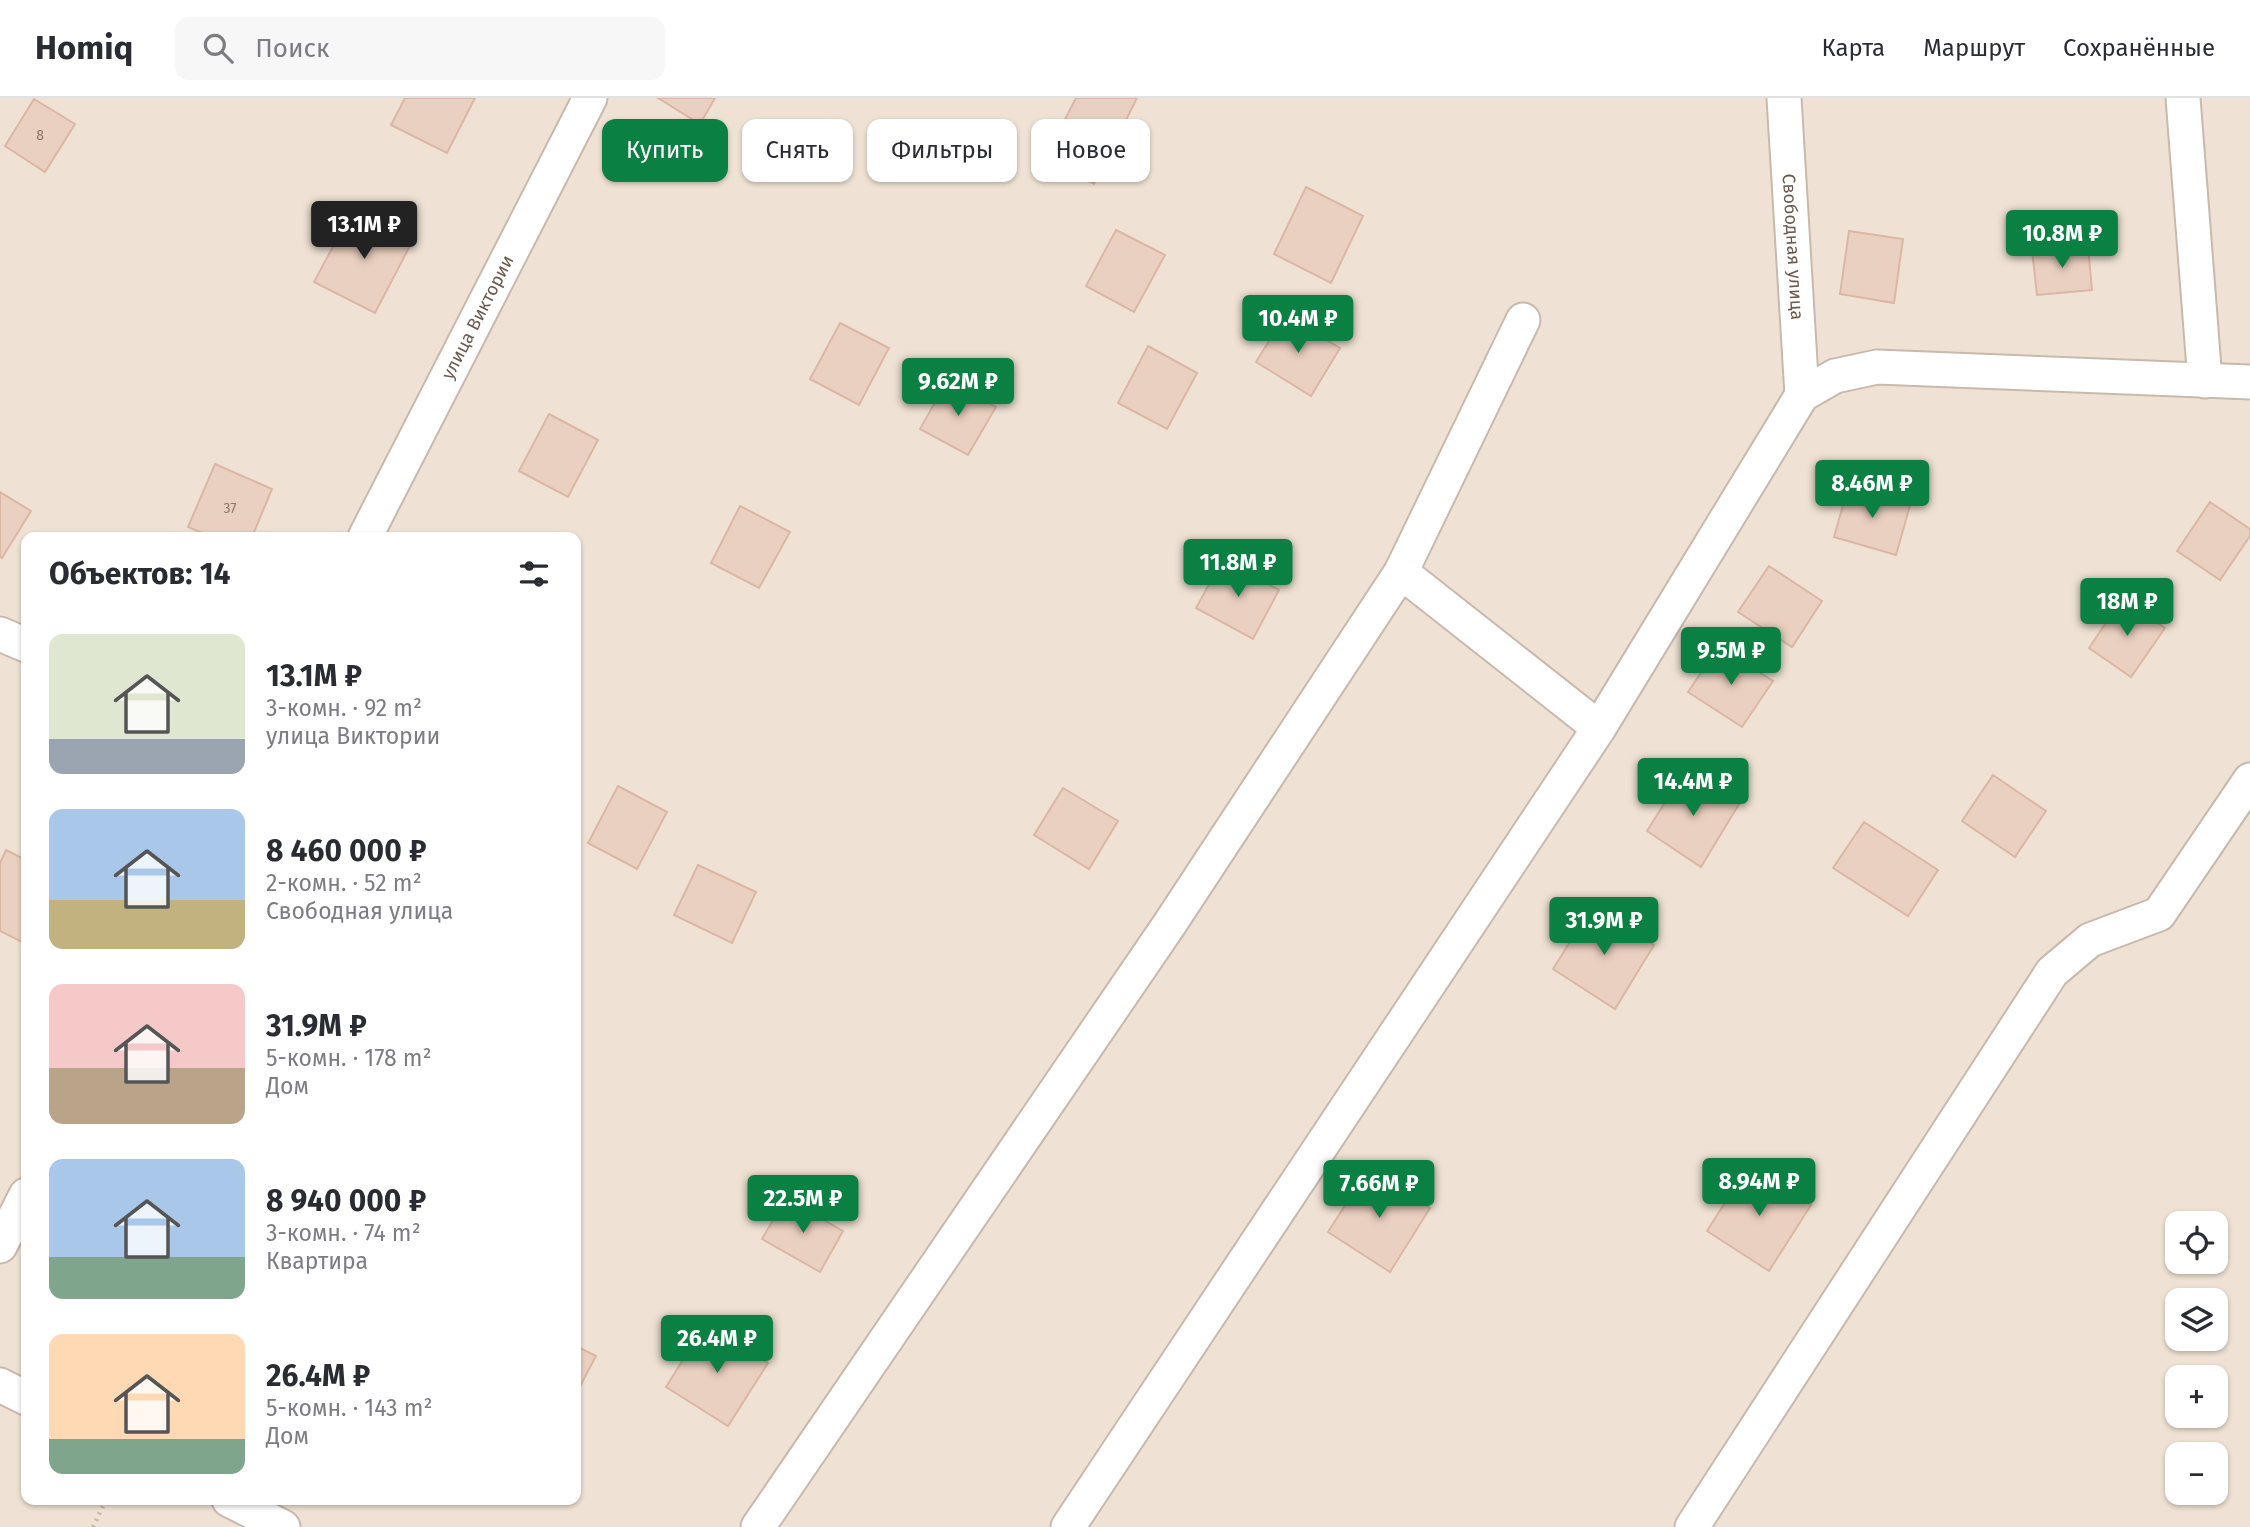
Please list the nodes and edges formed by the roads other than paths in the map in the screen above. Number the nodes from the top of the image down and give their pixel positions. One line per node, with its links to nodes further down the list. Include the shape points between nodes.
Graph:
1 (590, 98): 8 (street, улица Виктории)
2 (1784, 98): 7 (street, Свободная улица)
3 (2183, 98): 5 (street)
4 (1523, 320): 9 (street)
5 (2204, 381): 6 (street); 7 (street, via 1877,367 1835,376)
6 (2250, 382)
7 (1802, 395): 12 (street)
8 (368, 532)
9 (1401, 572): 12 (street); 20 (street, via 1169,925)
10 (0, 634): 11 (street)
11 (21, 643)
12 (1599, 728): 21 (street)
13 (2250, 780): 22 (street, via 2159,914 2090,940 2052,972)
14 (21, 1205): 15 (street)
15 (0, 1246)
16 (0, 1385): 17 (street)
17 (21, 1396)
18 (239, 1505): 19 (street)
19 (283, 1527)
20 (758, 1527)
21 (1068, 1527)
22 (1692, 1527)

